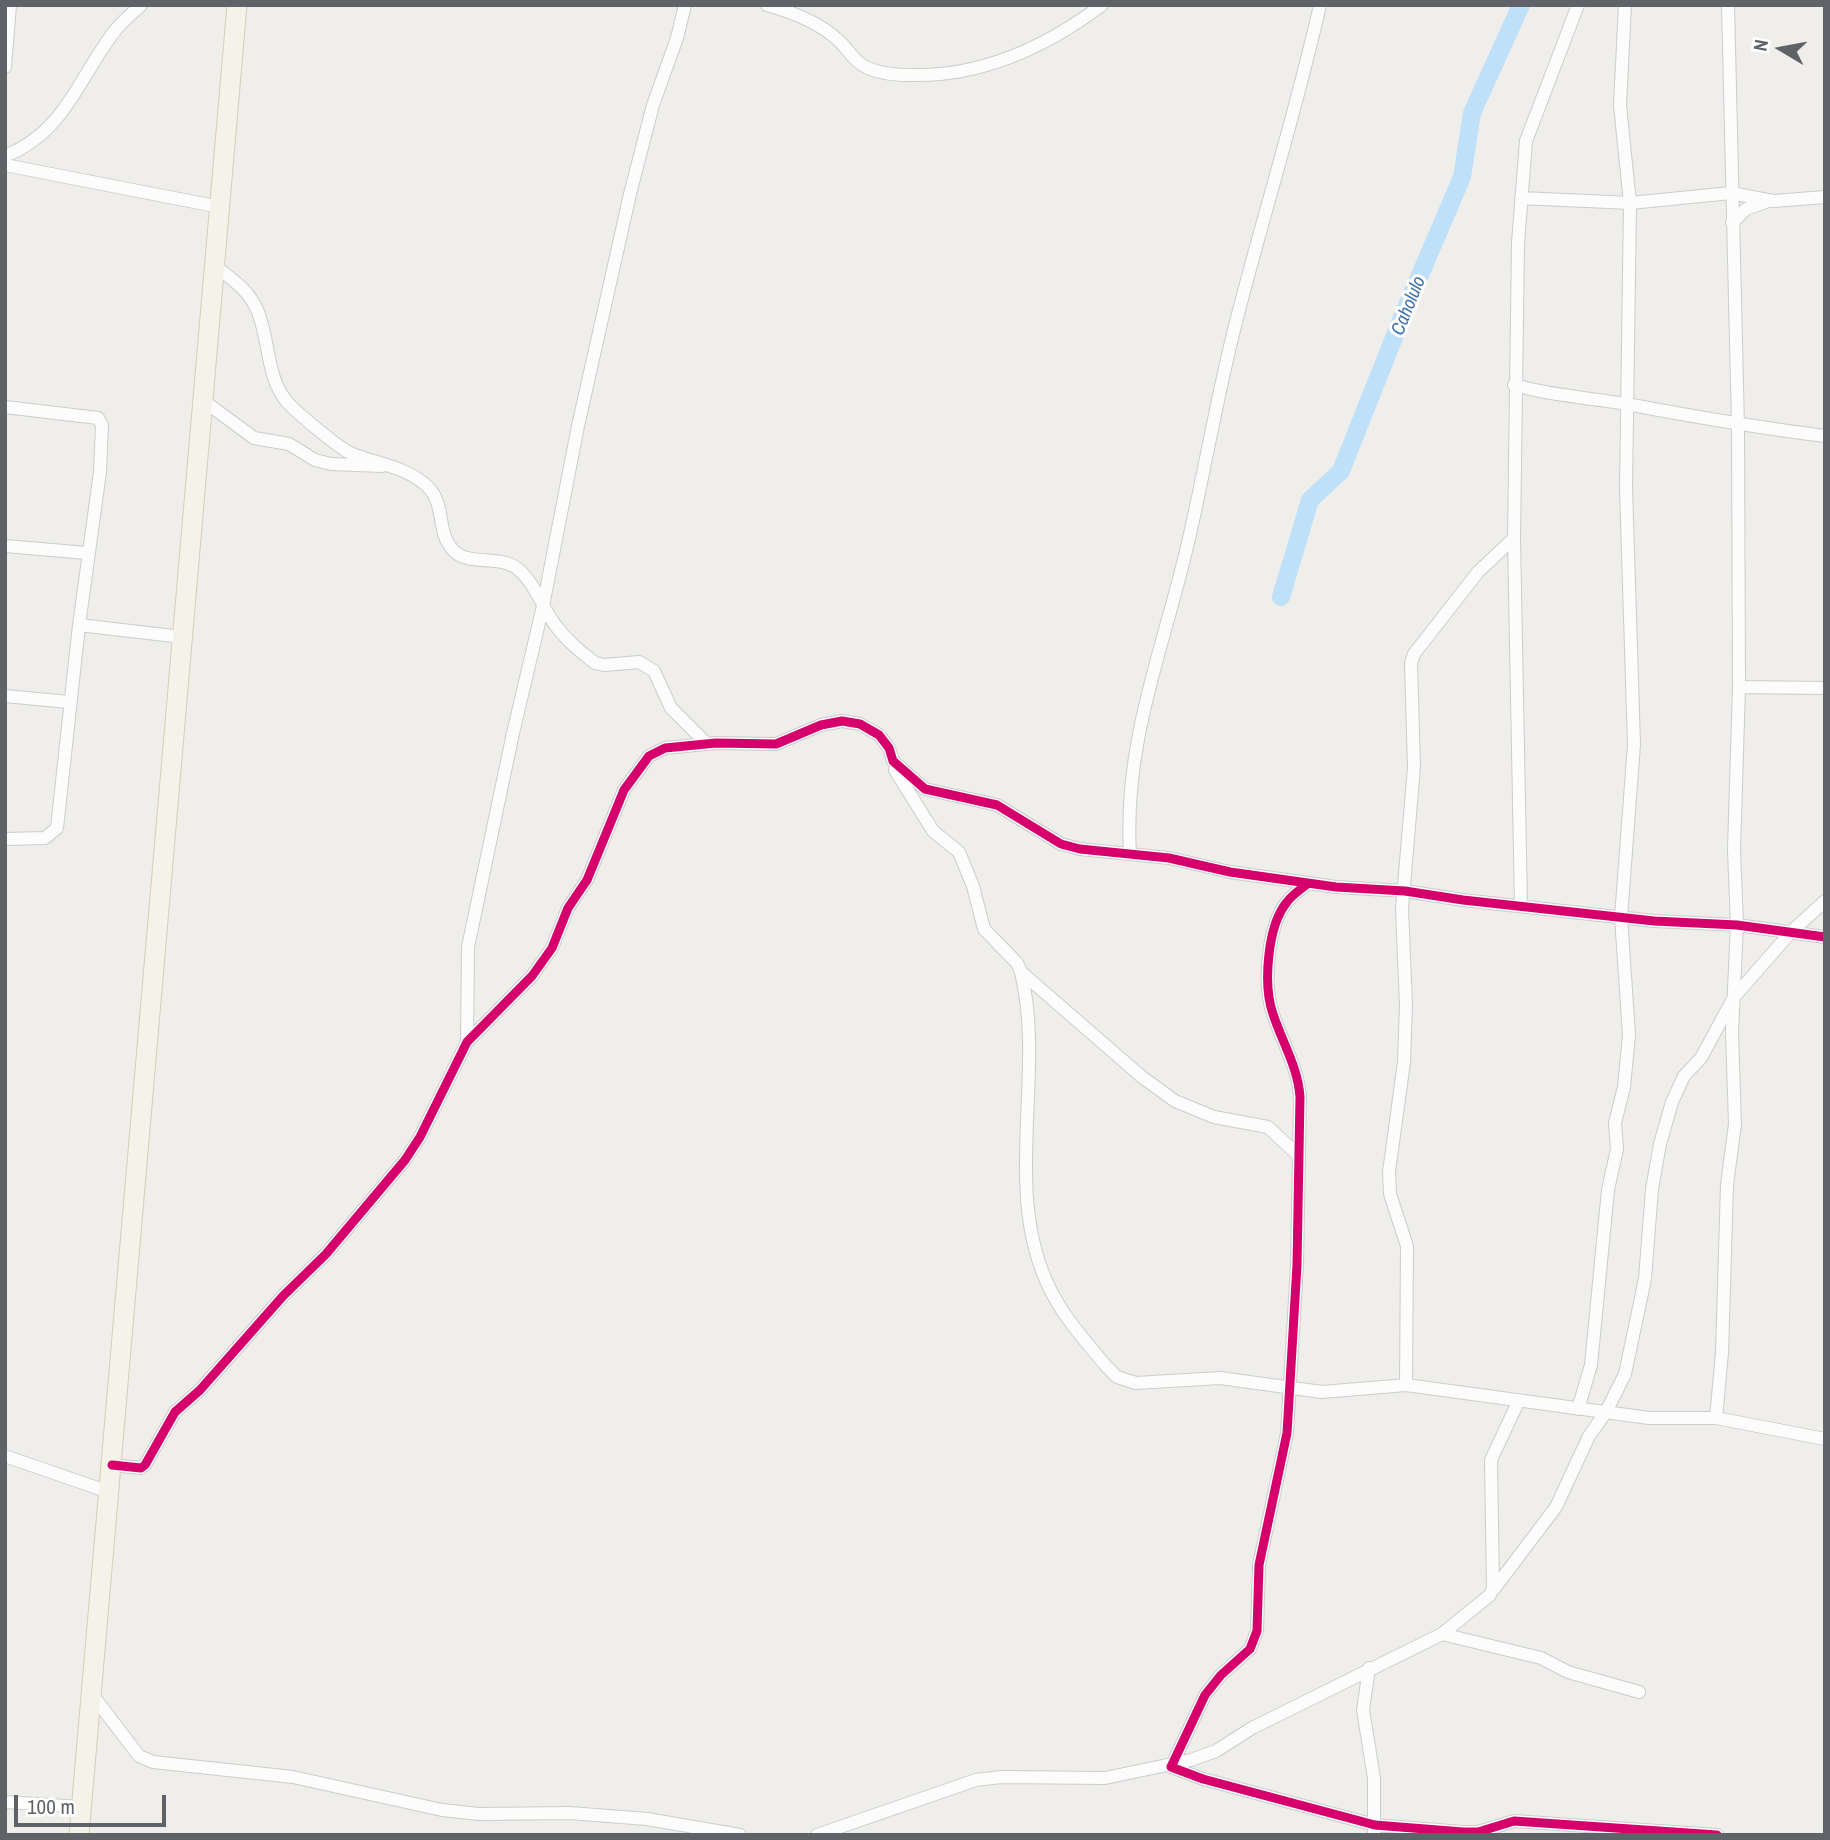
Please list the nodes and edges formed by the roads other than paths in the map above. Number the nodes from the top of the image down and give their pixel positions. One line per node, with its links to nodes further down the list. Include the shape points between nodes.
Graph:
1 (10, 5): 11 (street)
2 (141, 5): 12 (street, via 116,29 82,86 45,134)
3 (237, 5): 19 (main road)
4 (685, 5): 32 (street, via 630,194)
5 (767, 5): 6 (street, via 821,28 871,69 940,76 1014,58 1069,30)
6 (1102, 5)
7 (1320, 5): 42 (street, via 1236,322 1190,534 1136,737)
8 (1577, 5): 16 (street, via 1527,141)
9 (1625, 5): 18 (street, via 1620,104)
10 (1728, 5): 14 (street)
11 (5, 67)
12 (5, 156)
13 (5, 165): 19 (street)
14 (1731, 193): 17 (street); 18 (street); 20 (street)
15 (1825, 197): 17 (street)
16 (1521, 198): 18 (street); 22 (street)
17 (1773, 201): 20 (street, via 1746,209)
18 (1630, 203): 24 (street)
19 (220, 207): 21 (main road)
20 (1732, 223): 26 (street)
21 (215, 266): 23 (main road); 28 (street, via 240,285 258,312 285,400 342,448)
22 (1514, 385): 24 (street); 29 (street)
23 (204, 401): 28 (street, via 254,438 289,444 315,460 351,467); 34 (main road)
24 (1628, 405): 26 (street); 47 (street, via 1634,745)
25 (5, 407): 31 (street, via 62,411 100,421 100,472)
26 (1738, 426): 27 (street); 35 (street)
27 (1825, 436)
28 (393, 466): 32 (street, via 436,497 444,534 455,552 508,562 524,575)
29 (1514, 538): 44 (street, via 1478,572 1413,654 1414,767); 46 (street)
30 (5, 546): 31 (street)
31 (87, 553): 33 (street)
32 (543, 606): 39 (street, via 565,637 595,663 639,662 654,671 671,708); 53 (street, via 468,947)
33 (79, 625): 34 (street); 38 (street)
34 (182, 637): 63 (main road)
35 (1739, 687): 36 (street); 48 (street, via 1734,850)
36 (1825, 688)
37 (5, 696): 38 (street)
38 (69, 702): 41 (street, via 57,828 45,838)
39 (706, 743): 40 (street, via 776,744 807,729 842,722 871,729 889,748); 53 (street, via 665,748 640,766 624,790 587,880 568,908 552,948 532,976)
40 (893, 761): 42 (street, via 925,789 997,804 1061,844); 51 (street, via 929,825 954,846 966,864 984,929)
41 (5, 839)
42 (1130, 854): 43 (street)
43 (1307, 884): 44 (street); 54 (street, via 1280,915 1268,965 1272,1010 1298,1080)
44 (1405, 891): 46 (street); 55 (street, via 1404,1062 1389,1186 1407,1246)
45 (1825, 901): 49 (street)
46 (1521, 906): 47 (street)
47 (1621, 917): 48 (street); 58 (street, via 1627,1065 1615,1123 1617,1149 1608,1190 1591,1365)
48 (1737, 925): 49 (street); 52 (street)
49 (1790, 932): 50 (street); 52 (street)
50 (1825, 937)
51 (1021, 972): 54 (street, via 1175,1101 1214,1117 1268,1127); 56 (street, via 1032,1033 1027,1161 1031,1221 1043,1274 1065,1313 1107,1367 1127,1381 1197,1377)
52 (1734, 997): 59 (street, via 1672,1102 1652,1189 1636,1327 1625,1374); 60 (street, via 1735,1124 1727,1185)
53 (467, 1042): 63 (street, via 420,1137 385,1186 175,1412 145,1465)
54 (1300, 1156): 56 (street)
55 (1406, 1385): 56 (street, via 1343,1392); 57 (street)
56 (1290, 1388): 70 (street, via 1284,1453 1259,1565 1257,1631 1250,1648 1205,1695)
57 (1519, 1401): 58 (street); 65 (street, via 1491,1460 1494,1575)
58 (1578, 1409): 59 (street)
59 (1606, 1412): 60 (street, via 1649,1418); 65 (street, via 1589,1436 1556,1507)
60 (1716, 1418): 61 (street)
61 (1825, 1439)
62 (5, 1456): 64 (street)
63 (112, 1465): 64 (main road)
64 (109, 1492): 69 (main road)
65 (1490, 1595): 66 (street)
66 (1442, 1634): 67 (street); 68 (street, via 1541,1658 1568,1672)
67 (1369, 1668): 70 (street, via 1216,1751); 73 (street, via 1363,1710 1374,1778)
68 (1639, 1692)
69 (91, 1693): 72 (main road); 75 (street, via 139,1756 153,1762 293,1777 442,1810 621,1817)
70 (1171, 1767): 73 (street); 76 (street, via 1105,1779 976,1780)
71 (5, 1802): 72 (street)
72 (81, 1807): 74 (main road)
73 (1375, 1830): 77 (street, via 1478,1832 1514,1821)
74 (79, 1835)
75 (740, 1835)
76 (817, 1835)
77 (1717, 1835)

